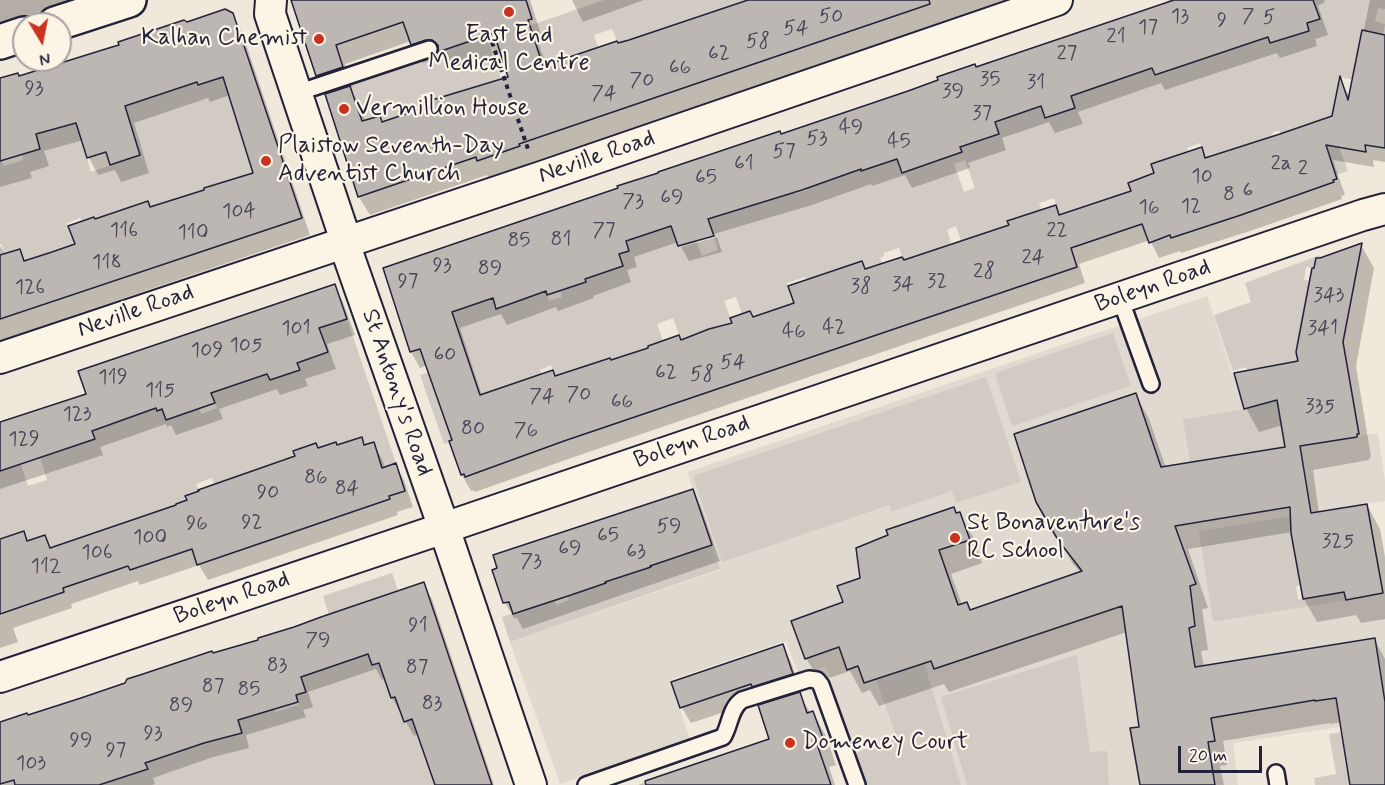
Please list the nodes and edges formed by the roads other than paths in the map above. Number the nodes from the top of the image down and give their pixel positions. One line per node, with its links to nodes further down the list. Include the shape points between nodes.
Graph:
1 (129, 0): 4 (main road)
2 (271, 0): 6 (street, St Antony's Road, via 270,15)
3 (1057, 0): 8 (street, Neville Road)
4 (72, 18)
5 (429, 49): 6 (lane)
6 (297, 93): 8 (street, St Antony's Road)
7 (1385, 209): 9 (street, Boleyn Road)
8 (344, 243): 10 (street, Neville Road); 12 (street, St Antony's Road)
9 (1120, 298): 11 (lane); 12 (street, Boleyn Road)
10 (0, 358)
11 (1151, 384)
12 (444, 528): 13 (street, Boleyn Road); 14 (street, St Antony's Road)
13 (0, 677)
14 (531, 785)
15 (586, 785): 16 (lane, via 723,737 734,708 742,700 809,680 817,680 821,685)
16 (857, 785)

